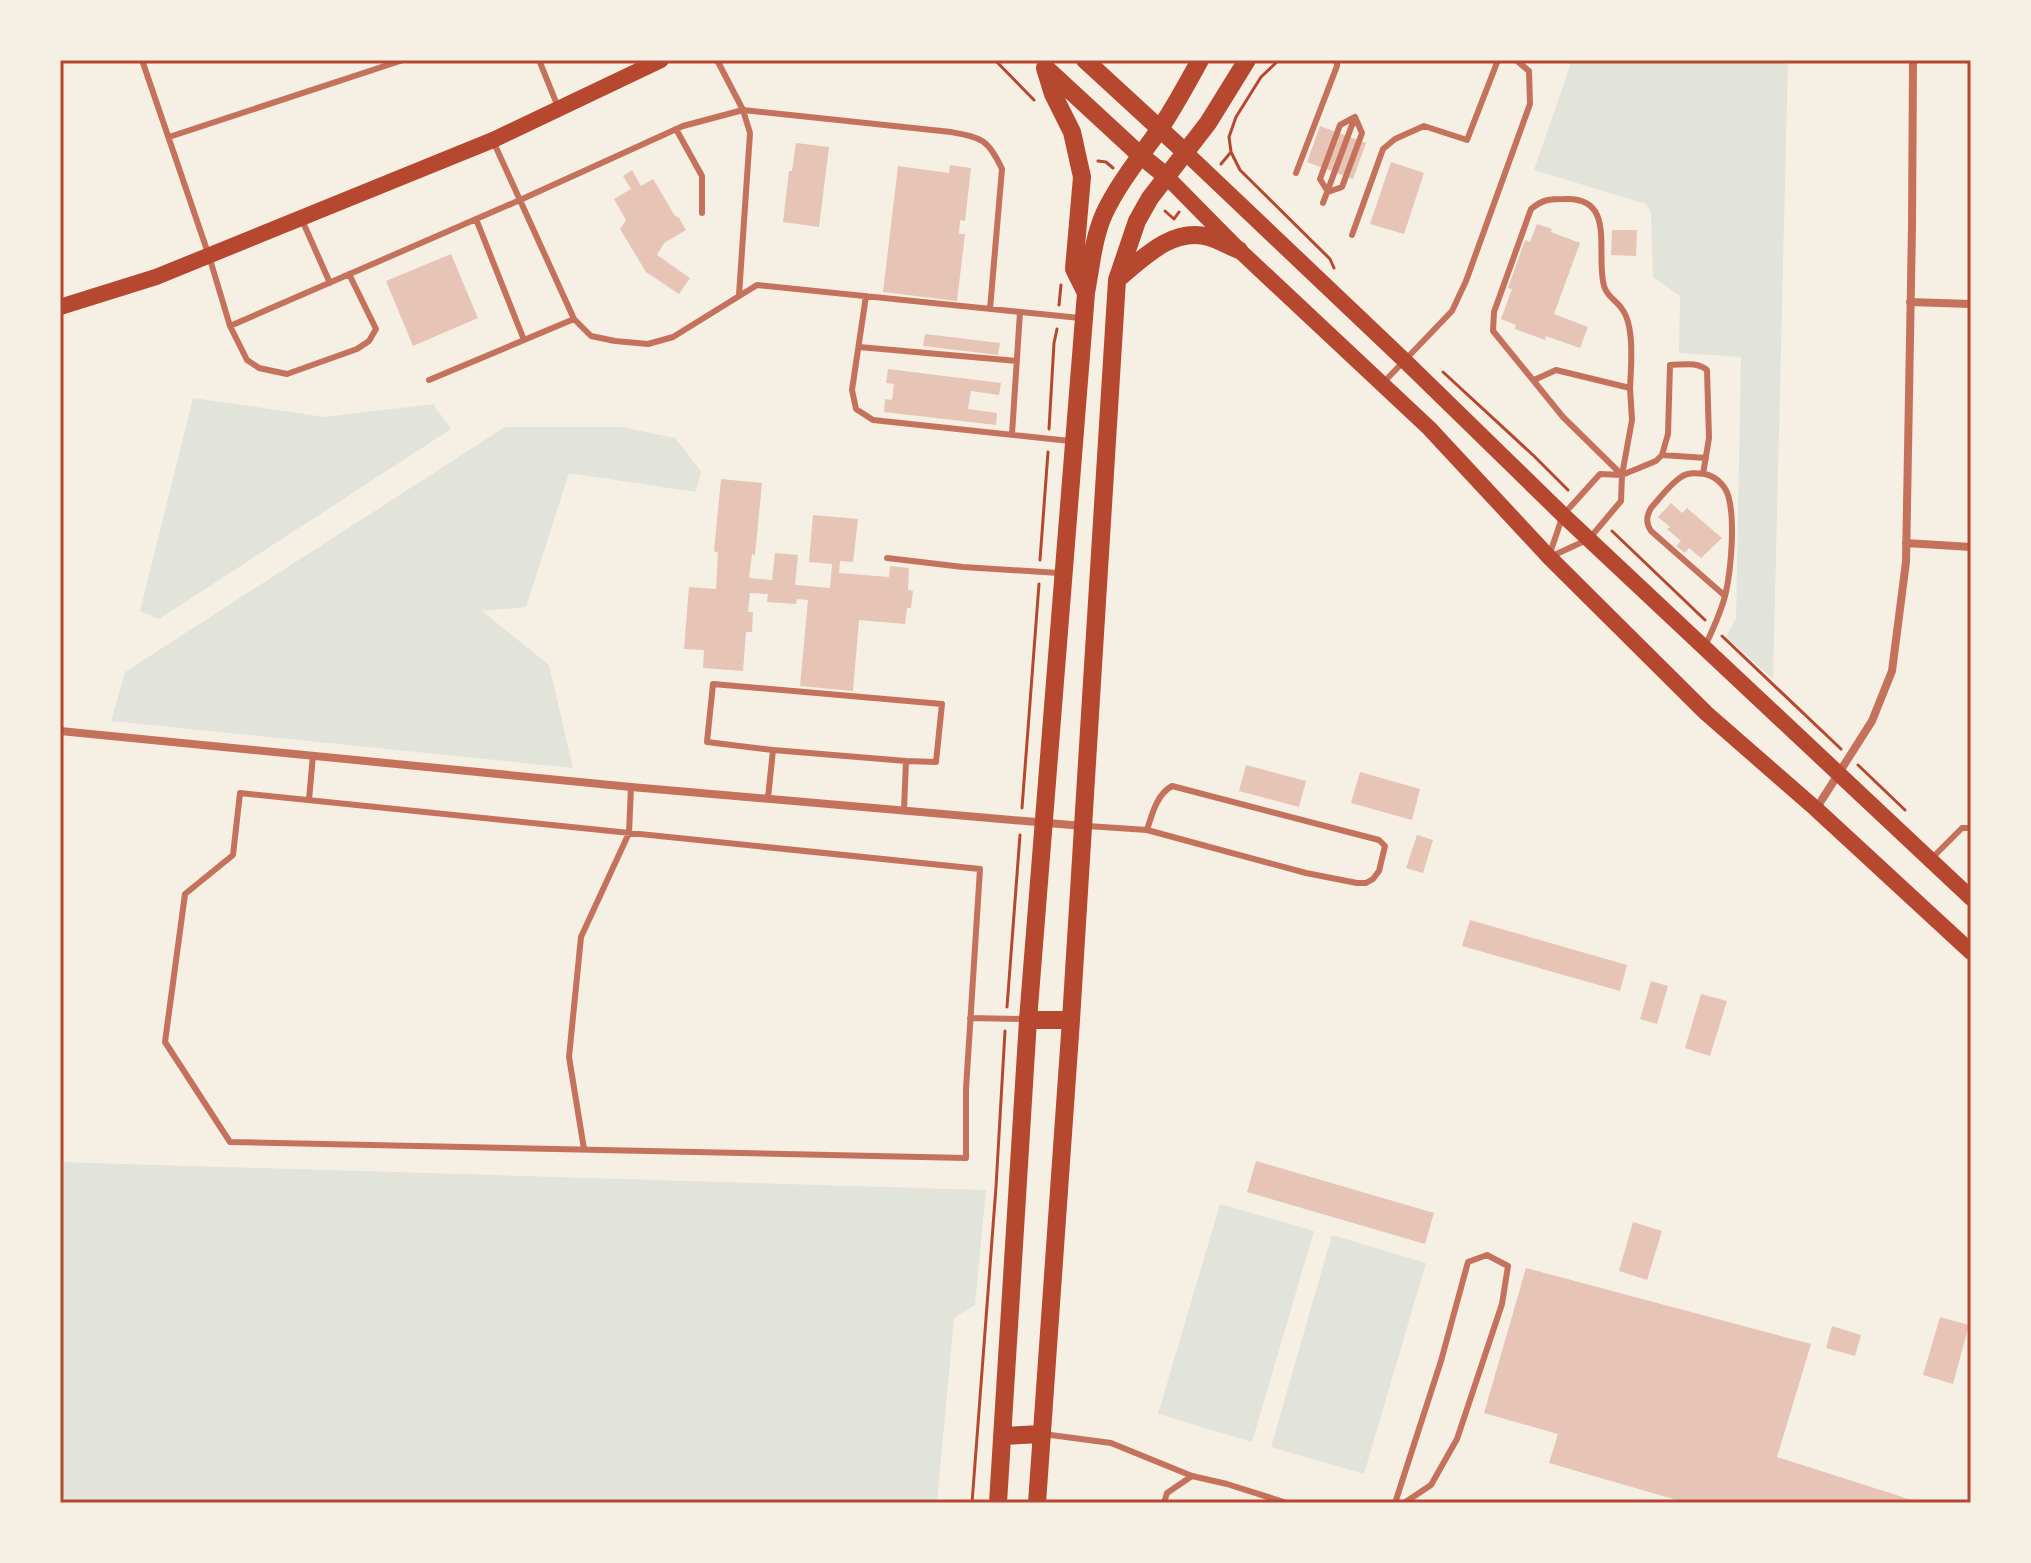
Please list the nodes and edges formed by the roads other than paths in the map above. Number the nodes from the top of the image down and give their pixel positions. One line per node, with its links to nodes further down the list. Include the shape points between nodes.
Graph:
1 (142, 60): 19 (lane)
2 (403, 60): 19 (lane)
3 (539, 60): 14 (lane)
4 (661, 60): 14 (main road)
5 (717, 60): 15 (lane)
6 (1085, 60): 18 (main road)
7 (1200, 60): 18 (main road)
8 (1247, 60): 21 (main road)
9 (1337, 60): 23 (lane)
10 (1498, 60): 31 (lane, via 1467,140 1424,126 1383,149)
11 (1516, 60): 50 (lane, via 1529,71 1530,104 1452,311)
12 (1913, 60): 40 (street)
13 (1041, 64): 22 (main road); 37 (main road, via 1072,132 1080,166 1074,269)
14 (559, 110): 20 (main road)
15 (743, 110): 17 (lane); 38 (lane, via 750,133); 43 (lane, via 980,138 1002,169)
16 (1355, 117): 25 (lane); 25 (lane, via 1340,125 1320,179); 25 (lane, via 1362,133 1342,187)
17 (676, 129): 26 (lane); 28 (lane, via 702,176)
18 (1159, 129): 21 (main road); 22 (main road)
19 (169, 137): 33 (lane)
20 (493, 140): 26 (lane); 29 (main road)
21 (1185, 152): 24 (main road); 50 (main road)
22 (1140, 155): 24 (main road); 37 (main road, via 1104,213)
23 (1296, 173)
24 (1166, 176): 32 (main road); 35 (main road, via 1137,221)
25 (1328, 192): 27 (lane)
26 (520, 200): 30 (lane); 46 (lane)
27 (1323, 203)
28 (702, 213)
29 (301, 218): 33 (main road); 36 (lane)
30 (476, 219): 34 (lane); 48 (lane)
31 (1352, 235)
32 (1239, 250): 35 (main road, via 1208,237 1183,236 1166,242); 54 (main road)
33 (209, 256): 42 (main road); 47 (lane)
34 (349, 274): 36 (lane); 47 (lane, via 376,329 357,349 287,374 272,372 247,360)
35 (1117, 280): 82 (main road)
36 (330, 283): 47 (lane)
37 (1086, 293): 45 (main road)
38 (739, 295): 39 (lane, via 757,285); 46 (lane, via 673,337 648,344 591,336)
39 (866, 296): 43 (lane); 49 (lane)
40 (1910, 302): 41 (street); 64 (street)
41 (1971, 304)
42 (60, 307)
43 (990, 309): 44 (lane)
44 (1020, 312): 45 (lane); 51 (lane)
45 (1084, 318): 57 (main road)
46 (574, 319): 48 (lane)
47 (230, 326)
48 (524, 340): 52 (lane)
49 (859, 347): 51 (lane); 56 (lane, via 852,390 856,409 873,420)
50 (1410, 354): 54 (lane); 62 (main road)
51 (1017, 361): 56 (lane)
52 (429, 380)
53 (1534, 380): 55 (lane, via 1556,370); 55 (lane, via 1493,331 1494,312 1531,209 1541,201 1577,198 1599,217 1603,285 1630,326); 61 (lane)
54 (1382, 384): 66 (main road)
55 (1630, 388): 61 (lane, via 1632,420)
56 (1012, 434): 57 (lane)
57 (1074, 442): 68 (main road)
58 (1662, 455): 59 (lane); 59 (lane, via 1668,434 1670,365 1696,364 1707,370); 61 (lane)
59 (1706, 458): 60 (lane)
60 (1703, 474): 69 (lane, via 1713,476 1729,498); 69 (lane, via 1683,475 1674,483 1647,514 1648,525)
61 (1622, 475): 62 (lane, via 1600,474); 63 (lane, via 1621,501)
62 (1563, 515): 63 (main road); 66 (lane)
63 (1589, 539): 66 (lane); 70 (main road)
64 (1906, 543): 65 (street); 75 (street, via 1892,671 1872,721)
65 (1971, 547)
66 (1549, 557): 79 (main road, via 1706,713)
67 (887, 558): 68 (lane)
68 (1063, 573): 81 (main road)
69 (1725, 596): 70 (lane)
70 (1705, 647): 75 (main road)
71 (60, 731): 73 (street)
72 (773, 750): 74 (lane); 74 (lane, via 707,742 713,684 942,704 936,762); 77 (lane)
73 (313, 755): 76 (street); 78 (lane)
74 (906, 761): 80 (lane)
75 (1839, 773): 79 (street); 86 (main road)
76 (631, 787): 77 (street); 85 (lane)
77 (768, 798): 80 (street)
78 (309, 800): 85 (lane); 92 (lane, via 240,793 233,855 185,894 165,1042 230,1142)
79 (1816, 809): 88 (main road)
80 (904, 810): 81 (street)
81 (1044, 822): 82 (street); 90 (main road)
82 (1083, 826): 84 (lane); 91 (main road)
83 (1971, 828): 86 (lane, via 1962,828)
84 (1147, 830): 84 (lane, via 1164,791 1172,786 1379,840 1385,846 1373,879 1357,883)
85 (629, 833): 89 (lane, via 980,869); 92 (lane, via 581,937 569,1057)
86 (1931, 860): 87 (main road)
87 (1971, 898)
88 (1971, 952)
89 (970, 1018): 90 (lane); 92 (lane, via 966,1158)
90 (1028, 1020): 91 (main road); 94 (main road)
91 (1071, 1020): 93 (main road)
92 (584, 1149)
93 (1042, 1434): 94 (main road); 95 (lane, via 1111,1443); 97 (main road)
94 (1002, 1436): 96 (main road)
95 (1192, 1476): 98 (lane, via 1167,1493); 99 (lane)
96 (998, 1503)
97 (1037, 1503)
98 (1164, 1503)
99 (1287, 1503)
100 (1395, 1503): 101 (lane, via 1468,1262 1487,1255 1508,1266 1502,1304 1457,1439 1431,1485)
101 (1404, 1503)

